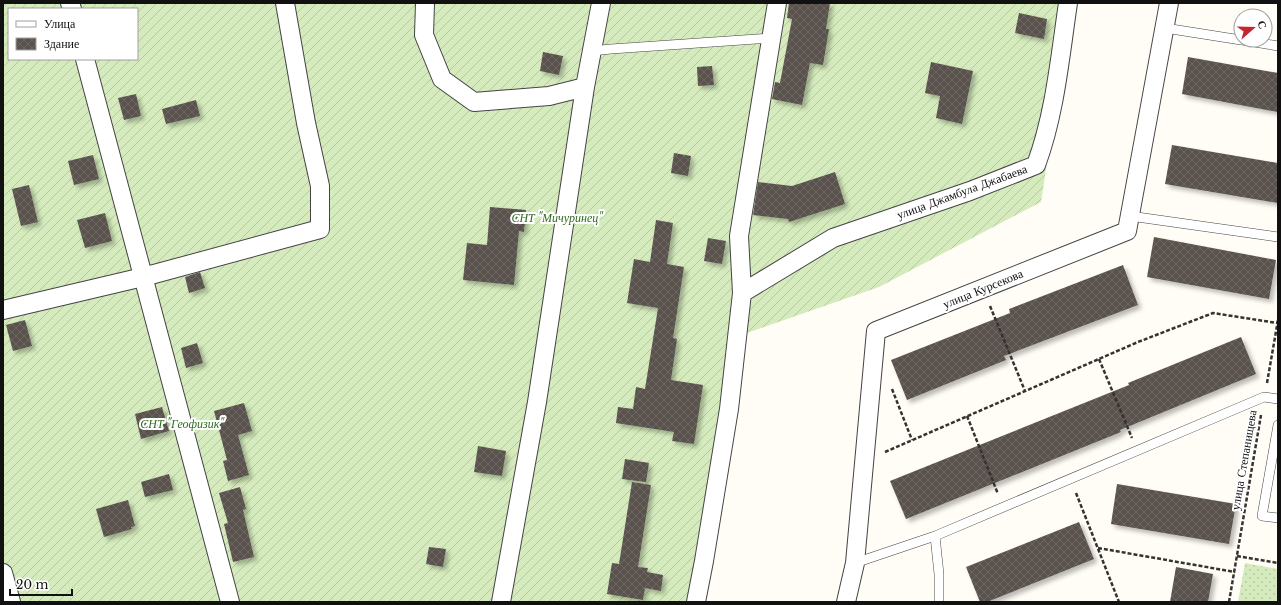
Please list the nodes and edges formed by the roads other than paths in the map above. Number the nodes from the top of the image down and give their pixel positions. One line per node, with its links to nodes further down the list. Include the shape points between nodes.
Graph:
1 (285, 3): 15 (street, via 320,186 320,229)
2 (425, 3): 12 (street, via 424,35 442,79 474,102 549,96)
3 (601, 3): 10 (street)
4 (777, 3): 8 (street)
5 (1068, 3): 16 (street, улица Джамбула Джабаева, via 1044,145 1036,165 970,191 833,238)
6 (1169, 3): 7 (street, улица Курсекова)
7 (1165, 28): 9 (lane); 13 (street, улица Курсекова)
8 (771, 38): 10 (lane); 16 (street, via 739,236)
9 (1233, 39)
10 (592, 51): 12 (street)
11 (85, 60): 15 (street)
12 (585, 87): 26 (street, via 537,402)
13 (1130, 216): 14 (lane); 22 (street, улица Курсекова, via 1127,231 876,331)
14 (1278, 237)
15 (143, 277): 17 (street); 25 (street)
16 (742, 293): 27 (street, via 729,410)
17 (3, 310)
18 (1278, 399): 21 (lane, via 1264,397)
19 (1278, 425): 20 (lane, via 1262,516)
20 (1278, 518)
21 (935, 536): 22 (lane); 29 (lane)
22 (855, 563): 28 (street, улица Курсекова)
23 (3, 573): 24 (street)
24 (11, 602)
25 (230, 602)
26 (501, 602)
27 (696, 602)
28 (846, 602)
29 (939, 602)

